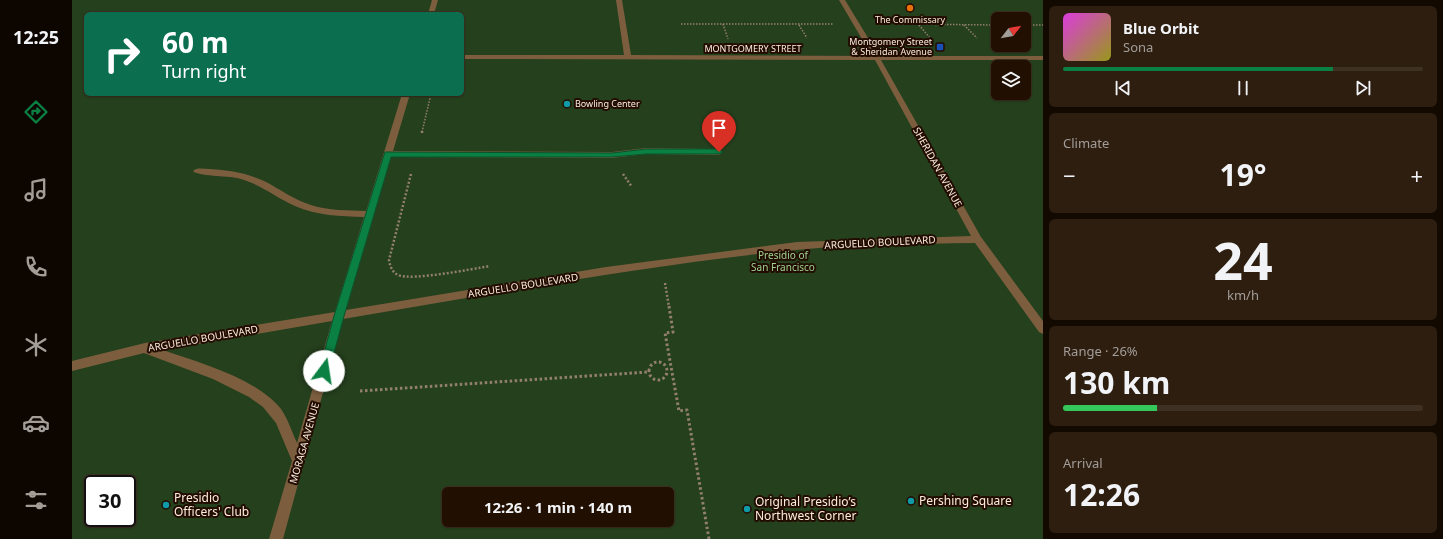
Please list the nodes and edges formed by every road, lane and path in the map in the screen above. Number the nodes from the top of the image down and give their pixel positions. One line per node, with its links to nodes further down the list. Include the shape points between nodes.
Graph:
1 (435, 0): 4 (street)
2 (619, 0): 12 (street)
3 (842, 0): 13 (street, SHERIDAN AVENUE)
4 (432, 12)
5 (682, 24): 6 (path)
6 (839, 24)
7 (896, 24): 8 (path)
8 (991, 25)
9 (1031, 25): 10 (path)
10 (1043, 25)
11 (464, 57): 12 (street, MONTGOMERY STREET)
12 (628, 57): 13 (street, MONTGOMERY STREET, via 694,61)
13 (876, 58): 14 (street, MONTGOMERY STREET); 23 (street, SHERIDAN AVENUE)
14 (1043, 58)
15 (405, 96): 19 (street, MORAGA AVENUE)
16 (431, 96): 17 (path)
17 (421, 136)
18 (719, 152): 19 (street, via 646,151 612,155)
19 (388, 154): 22 (street, MORAGA AVENUE)
20 (197, 172): 22 (street, via 242,176 319,211)
21 (411, 173): 25 (path, via 389,260 390,268 395,274 414,277)
22 (369, 214): 26 (street, MORAGA AVENUE)
23 (978, 239): 24 (street, ARGUELLO BOULEVARD, via 797,246); 27 (street, SHERIDAN AVENUE)
24 (662, 263): 26 (street, ARGUELLO BOULEVARD); 30 (path, via 673,332 665,333)
25 (497, 265)
26 (339, 316): 28 (street, ARGUELLO BOULEVARD); 34 (street, MORAGA AVENUE)
27 (1043, 329)
28 (145, 348): 29 (street, ARGUELLO BOULEVARD); 34 (street, via 231,381 267,403 277,414)
29 (72, 366)
30 (672, 370): 31 (path); 36 (path, via 678,411 687,410)
31 (667, 371): 32 (path, via 666,376 661,379 652,377); 32 (path, via 661,364 655,363)
32 (648, 372): 33 (path)
33 (360, 391)
34 (298, 461): 35 (street, MORAGA AVENUE)
35 (276, 539)
36 (709, 539)

